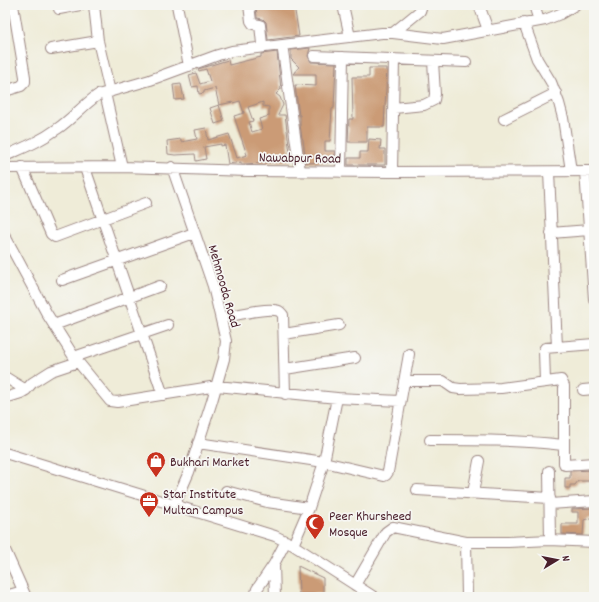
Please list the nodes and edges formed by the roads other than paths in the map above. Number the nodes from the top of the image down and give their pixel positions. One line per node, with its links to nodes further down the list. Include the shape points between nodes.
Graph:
1 (13, 5): 27 (street, via 25,82 21,86)
2 (80, 5): 11 (street)
3 (94, 5): 17 (street)
4 (176, 5): 26 (street)
5 (249, 5): 18 (street, via 251,21 260,26 262,44)
6 (343, 5): 16 (street)
7 (422, 5): 15 (street, via 420,11)
8 (479, 5): 14 (street)
9 (534, 5): 12 (street)
10 (575, 5): 12 (street, via 560,14)
11 (59, 9)
12 (539, 21): 13 (street)
13 (524, 24): 14 (street); 29 (street, via 537,59)
14 (488, 30): 15 (street, via 443,38)
15 (393, 33): 16 (street)
16 (350, 37): 18 (street)
17 (98, 41): 19 (street); 28 (street)
18 (265, 47): 26 (street, via 232,51)
19 (51, 49)
20 (283, 51): 38 (street)
21 (314, 56): 22 (street)
22 (343, 57): 23 (street); 41 (street)
23 (394, 59): 24 (street); 30 (street)
24 (434, 61): 25 (street); 30 (street, via 434,100 424,105)
25 (466, 62)
26 (189, 66): 28 (street)
27 (5, 91)
28 (108, 93): 32 (street, via 91,100 41,141); 34 (street)
29 (556, 93): 31 (street); 39 (street, via 563,118)
30 (394, 108): 42 (street)
31 (504, 120)
32 (5, 156)
33 (22, 167): 35 (street, Nawabpur Road); 36 (street, Nawabpur Road); 45 (street, via 54,237)
34 (122, 167): 36 (street, Nawabpur Road); 37 (street, Nawabpur Road)
35 (5, 168)
36 (85, 168): 45 (street)
37 (172, 168): 38 (street, Nawabpur Road); 47 (street, Mehmooda Road)
38 (300, 171): 41 (street, Nawabpur Road)
39 (571, 171): 40 (street, Nawabpur Road); 43 (street, Nawabpur Road)
40 (590, 171): 46 (street)
41 (341, 172): 42 (street, Nawabpur Road)
42 (392, 172): 43 (street, Nawabpur Road)
43 (549, 172): 48 (street)
44 (146, 203): 45 (street)
45 (103, 220): 50 (street)
46 (589, 230): 48 (street); 54 (street)
47 (194, 233): 50 (street); 55 (street, Mehmooda Road)
48 (551, 233): 62 (street)
49 (5, 236): 56 (street)
50 (117, 260): 51 (street); 53 (street)
51 (62, 280)
52 (160, 286): 53 (street)
53 (129, 298): 56 (street); 59 (street)
54 (594, 299)
55 (221, 318): 60 (street, via 256,311 278,310 283,315); 70 (street, Mehmooda Road, via 226,347)
56 (54, 325): 65 (street)
57 (168, 325): 59 (street)
58 (339, 325): 60 (street)
59 (142, 334): 65 (street); 75 (street)
60 (284, 334): 66 (street)
61 (594, 344): 62 (street)
62 (557, 346): 69 (street, via 544,350)
63 (408, 354): 68 (street)
64 (355, 358): 66 (street)
65 (76, 360): 72 (street, via 46,374); 75 (street, via 110,401)
66 (285, 370): 74 (street)
67 (5, 377): 72 (street)
68 (404, 381): 69 (street, via 443,381 460,390); 78 (street)
69 (545, 382): 81 (street, via 563,382)
70 (217, 386): 74 (street); 75 (street); 80 (street, Mehmooda Road)
71 (594, 389): 73 (street)
72 (26, 390): 76 (street)
73 (583, 390)
74 (286, 394): 77 (street)
75 (163, 395)
76 (5, 398)
77 (336, 398): 78 (street); 84 (street)
78 (400, 400): 84 (street, via 386,475)
79 (430, 440): 81 (street, via 531,441)
80 (198, 443): 84 (street); 92 (street, Mehmooda Road)
81 (564, 445): 85 (street, via 565,465)
82 (5, 453): 92 (street)
83 (479, 461): 89 (street)
84 (324, 462): 93 (street)
85 (594, 463)
86 (549, 471): 90 (street)
87 (417, 490): 89 (street)
88 (226, 491): 93 (street, via 267,502)
89 (473, 493): 90 (street)
90 (550, 501): 91 (street); 94 (street)
91 (594, 501)
92 (175, 504): 97 (street)
93 (308, 508): 97 (street)
94 (550, 540): 95 (street); 96 (street)
95 (466, 542): 100 (street, via 393,526 386,532); 106 (street)
96 (594, 542)
97 (290, 543): 99 (street); 100 (street)
98 (5, 550): 101 (street)
99 (274, 564): 103 (street, via 257,589); 104 (street)
100 (355, 585): 105 (street)
101 (24, 594): 102 (street)
102 (5, 596)
103 (255, 597)
104 (275, 597)
105 (374, 597)
106 (467, 597)

